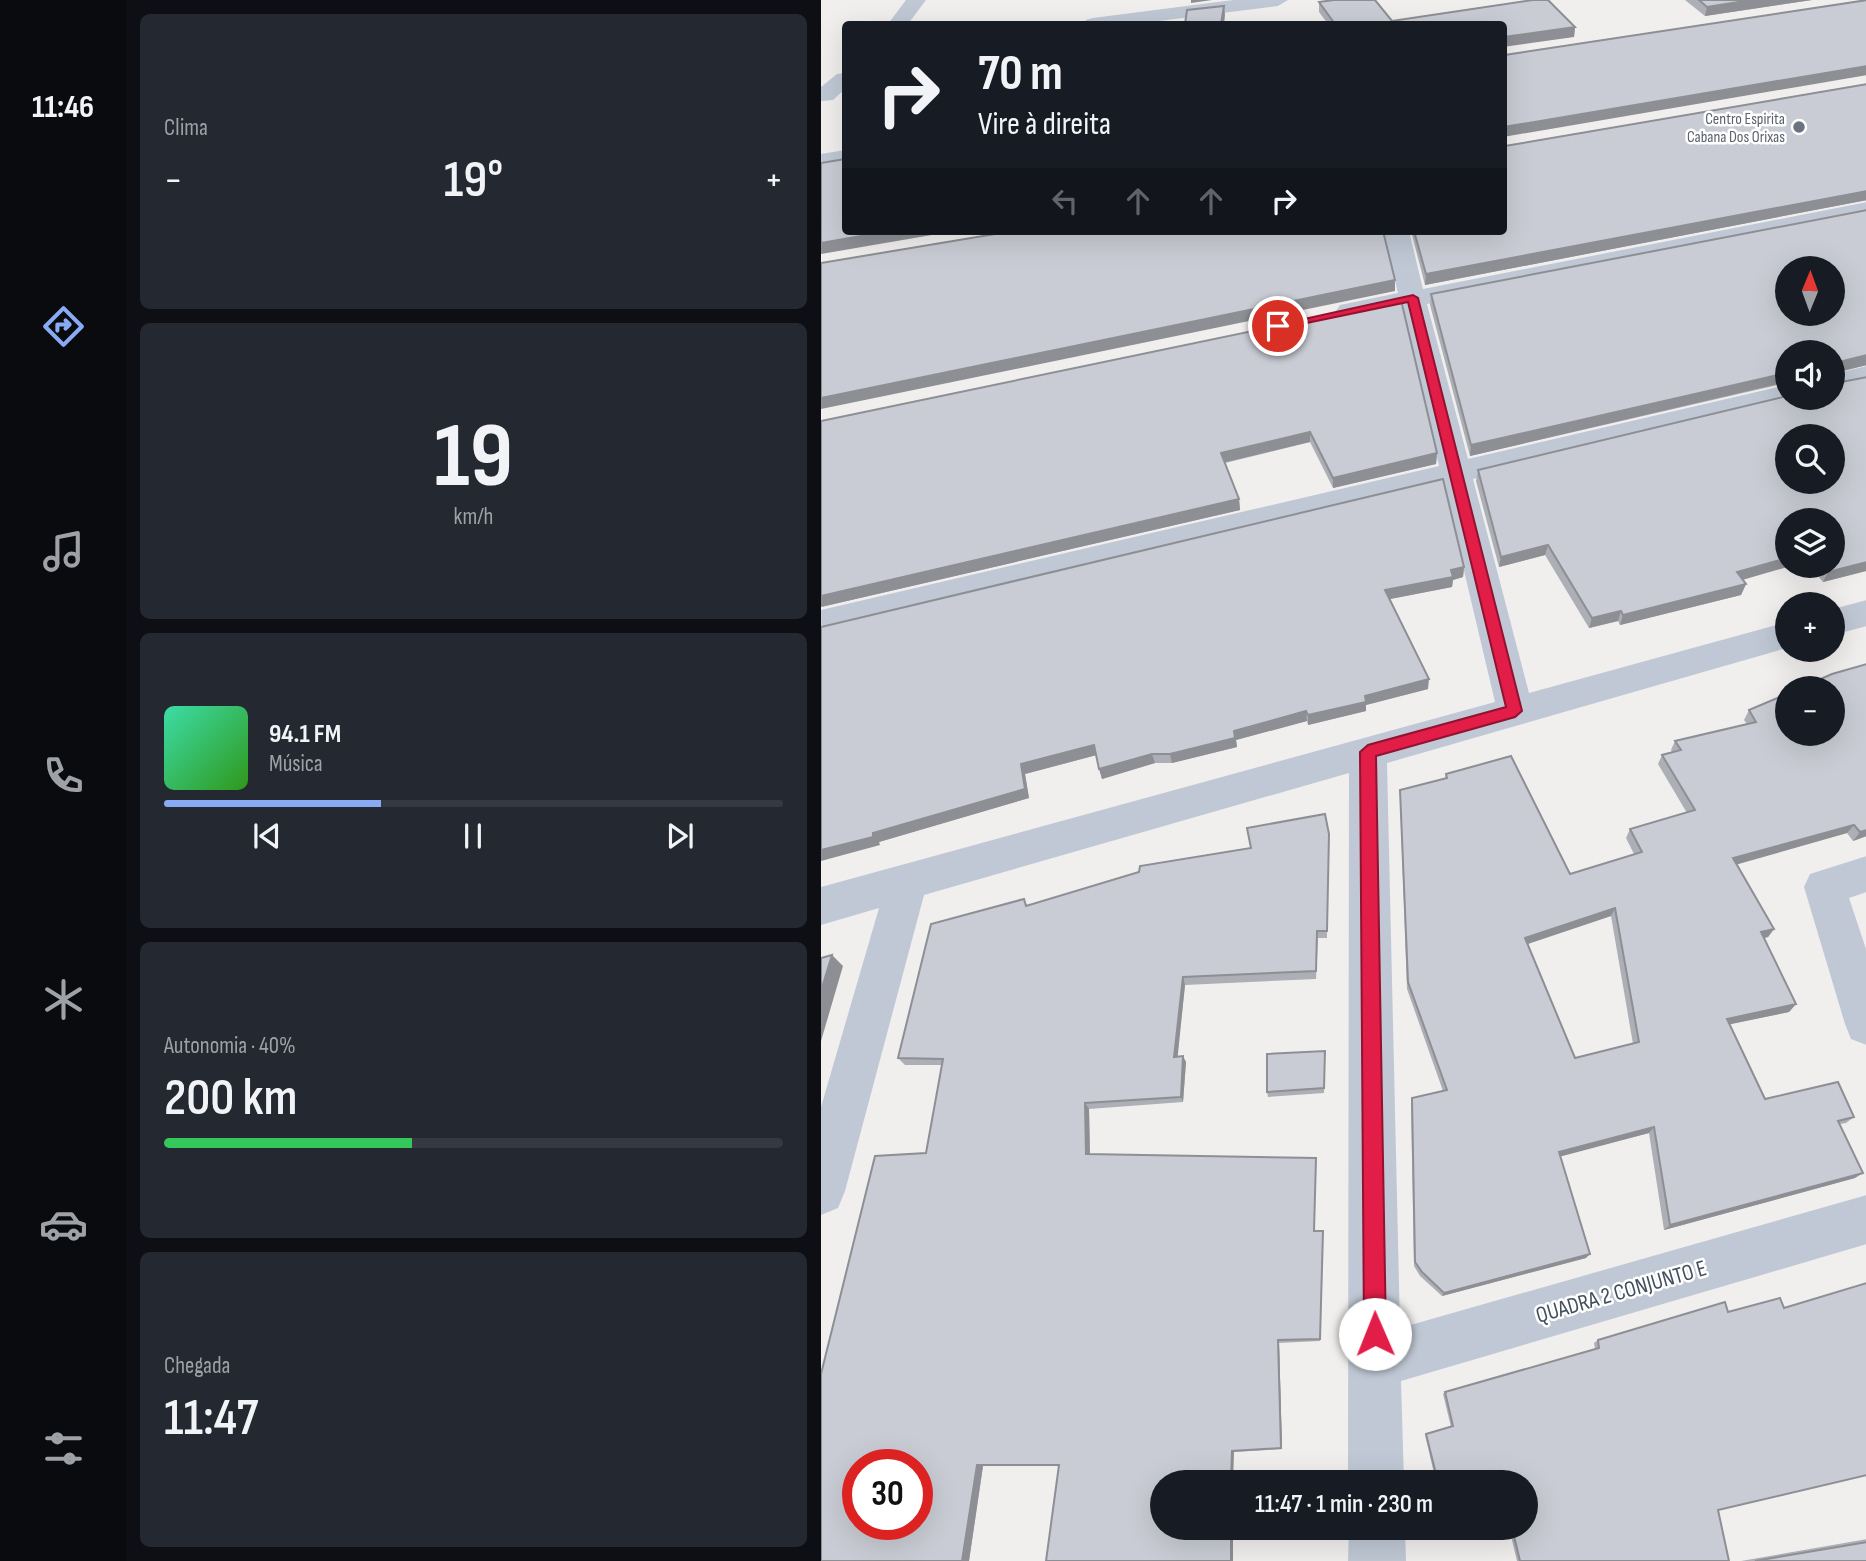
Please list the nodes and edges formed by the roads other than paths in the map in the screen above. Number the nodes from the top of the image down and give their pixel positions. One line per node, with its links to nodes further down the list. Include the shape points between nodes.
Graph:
1 (915, 0): 3 (street)
2 (1278, 0): 4 (street)
3 (900, 21)
4 (1116, 21)
5 (842, 82): 6 (street)
6 (822, 100)
7 (842, 158): 8 (street)
8 (821, 161)
9 (1866, 208): 11 (street)
10 (1397, 235): 11 (street)
11 (1413, 298): 12 (street); 16 (street)
12 (1318, 318)
13 (1866, 376): 14 (street)
14 (1845, 380)
15 (1775, 397): 16 (street)
16 (1455, 471): 19 (street); 21 (street)
17 (1866, 613): 18 (street)
18 (1845, 619)
19 (821, 623)
20 (1775, 638): 21 (street)
21 (1515, 711): 22 (street)
22 (1368, 752): 24 (street); 29 (street)
23 (1866, 874): 26 (street, via 1825,887)
24 (907, 880): 25 (street); 27 (street)
25 (821, 906)
26 (1866, 1024)
27 (824, 1173)
28 (1866, 1219): 29 (street, QUADRA 2 CONJUNTO E)
29 (1375, 1362): 30 (street)
30 (1376, 1470)
31 (1377, 1540): 32 (street)
32 (1377, 1561)

